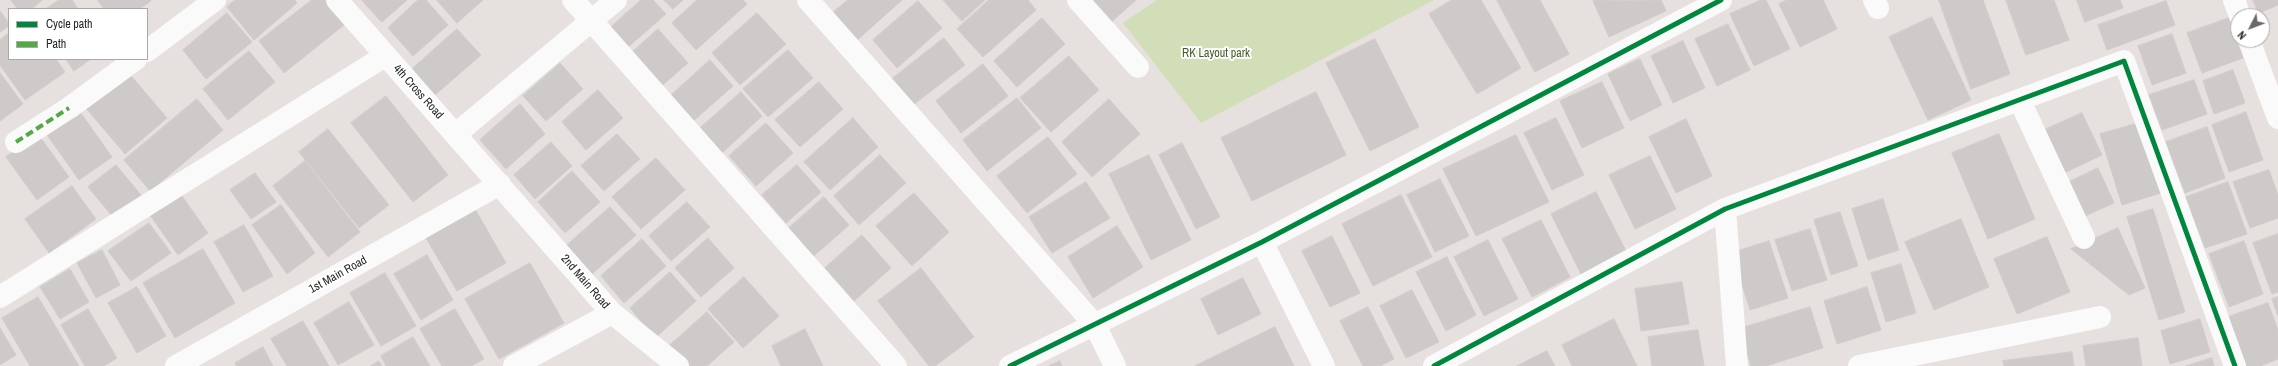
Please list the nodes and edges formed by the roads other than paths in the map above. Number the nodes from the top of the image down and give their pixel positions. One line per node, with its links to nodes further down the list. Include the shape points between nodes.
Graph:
1 (215, 0): 10 (street)
2 (337, 0): 11 (street, 4th Cross Road)
3 (573, 0): 8 (street)
4 (616, 0): 8 (street)
5 (808, 0): 25 (street)
6 (1078, 0): 13 (street)
7 (1721, 0): 21 (street)
8 (591, 21): 16 (street); 29 (street)
9 (2252, 48): 15 (street)
10 (148, 50)
11 (385, 56): 16 (street, 4th Cross Road); 22 (street)
12 (135, 60): 17 (street, via 69,108)
13 (1138, 67)
14 (2020, 101): 19 (street); 20 (street); 36 (street, via 2124,61)
15 (2278, 118)
16 (456, 134): 18 (street, 4th Cross Road)
17 (16, 142)
18 (500, 184): 23 (street, 2nd Main Road); 26 (street, 1st Main Road)
19 (1725, 209): 33 (street); 34 (street)
20 (2084, 238)
21 (1262, 242): 25 (street); 32 (street)
22 (0, 298)
23 (612, 313): 27 (street, 2nd Main Road); 28 (street)
24 (2100, 318): 35 (street)
25 (1095, 325): 30 (street); 31 (street)
26 (176, 366)
27 (514, 366)
28 (678, 366)
29 (896, 366)
30 (1010, 366)
31 (1115, 366)
32 (1324, 366)
33 (1434, 366)
34 (1737, 366)
35 (1859, 366)
36 (2235, 366)

